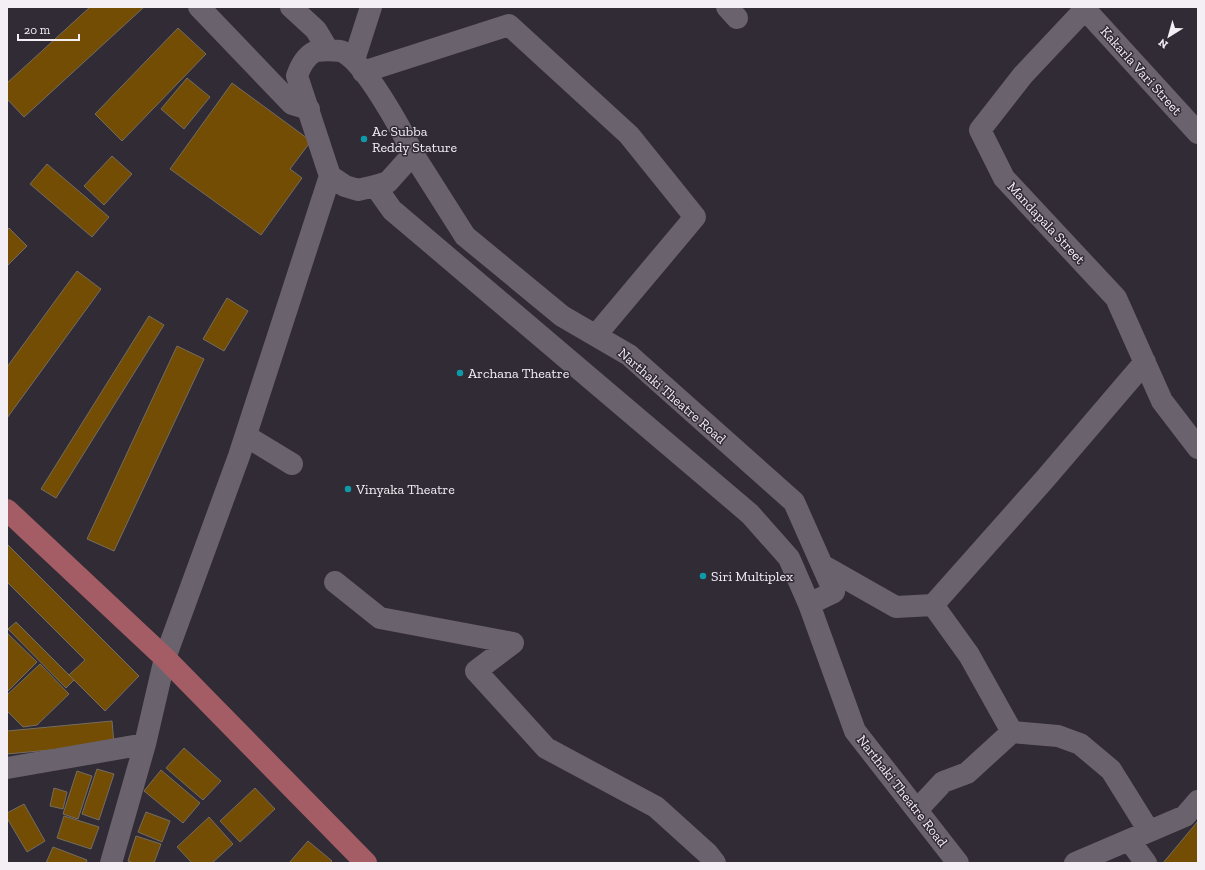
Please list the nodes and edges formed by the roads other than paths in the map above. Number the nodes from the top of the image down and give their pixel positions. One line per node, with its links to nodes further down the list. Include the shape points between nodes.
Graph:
1 (199, 7): 7 (street, via 292,104)
2 (291, 7): 5 (street, via 316,30)
3 (372, 7): 6 (street)
4 (1085, 8): 8 (street, Kakarla Vari Street); 13 (street, Mandapala Street, via 1023,75 980,130 1004,178 1116,298)
5 (328, 50): 6 (street, via 342,52); 7 (street, via 315,52 299,68 297,76)
6 (358, 66): 9 (street, Narthaki Theatre Road, via 400,126); 12 (street, via 509,25 630,135 695,217)
7 (309, 108): 10 (street)
8 (1198, 133)
9 (413, 154): 11 (street, via 388,182); 12 (street, Narthaki Theatre Road, via 465,236 562,316)
10 (330, 176): 11 (street, via 358,190); 14 (street)
11 (375, 186): 20 (street, Narthaki Theatre Road, via 392,210 750,514 789,558)
12 (596, 335): 18 (street, Narthaki Theatre Road, via 629,355 794,502)
13 (1145, 362): 15 (street, Mandapala Street, via 1162,401); 21 (street)
14 (246, 436): 16 (street); 22 (street)
15 (1198, 448)
16 (292, 464)
17 (7, 510): 22 (main road)
18 (822, 565): 20 (street, Narthaki Theatre Road, via 834,592); 21 (street, via 896,607)
19 (335, 582): 32 (street, via 380,618 513,643 476,671 546,748 656,807)
20 (809, 604): 27 (street, Narthaki Theatre Road, via 855,731)
21 (933, 606): 23 (street, via 969,655)
22 (165, 658): 24 (street); 31 (main road)
23 (1012, 732): 27 (street, via 967,773 943,782); 28 (street, via 1058,736 1080,744 1111,770)
24 (145, 744): 25 (street); 30 (street)
25 (7, 768)
26 (1198, 801): 28 (street, via 1185,816)
27 (917, 810): 33 (street, Narthaki Theatre Road)
28 (1149, 831): 29 (street)
29 (1129, 840): 34 (street); 35 (street)
30 (111, 863)
31 (366, 863)
32 (715, 863)
33 (958, 863)
34 (1075, 863)
35 (1146, 863)

